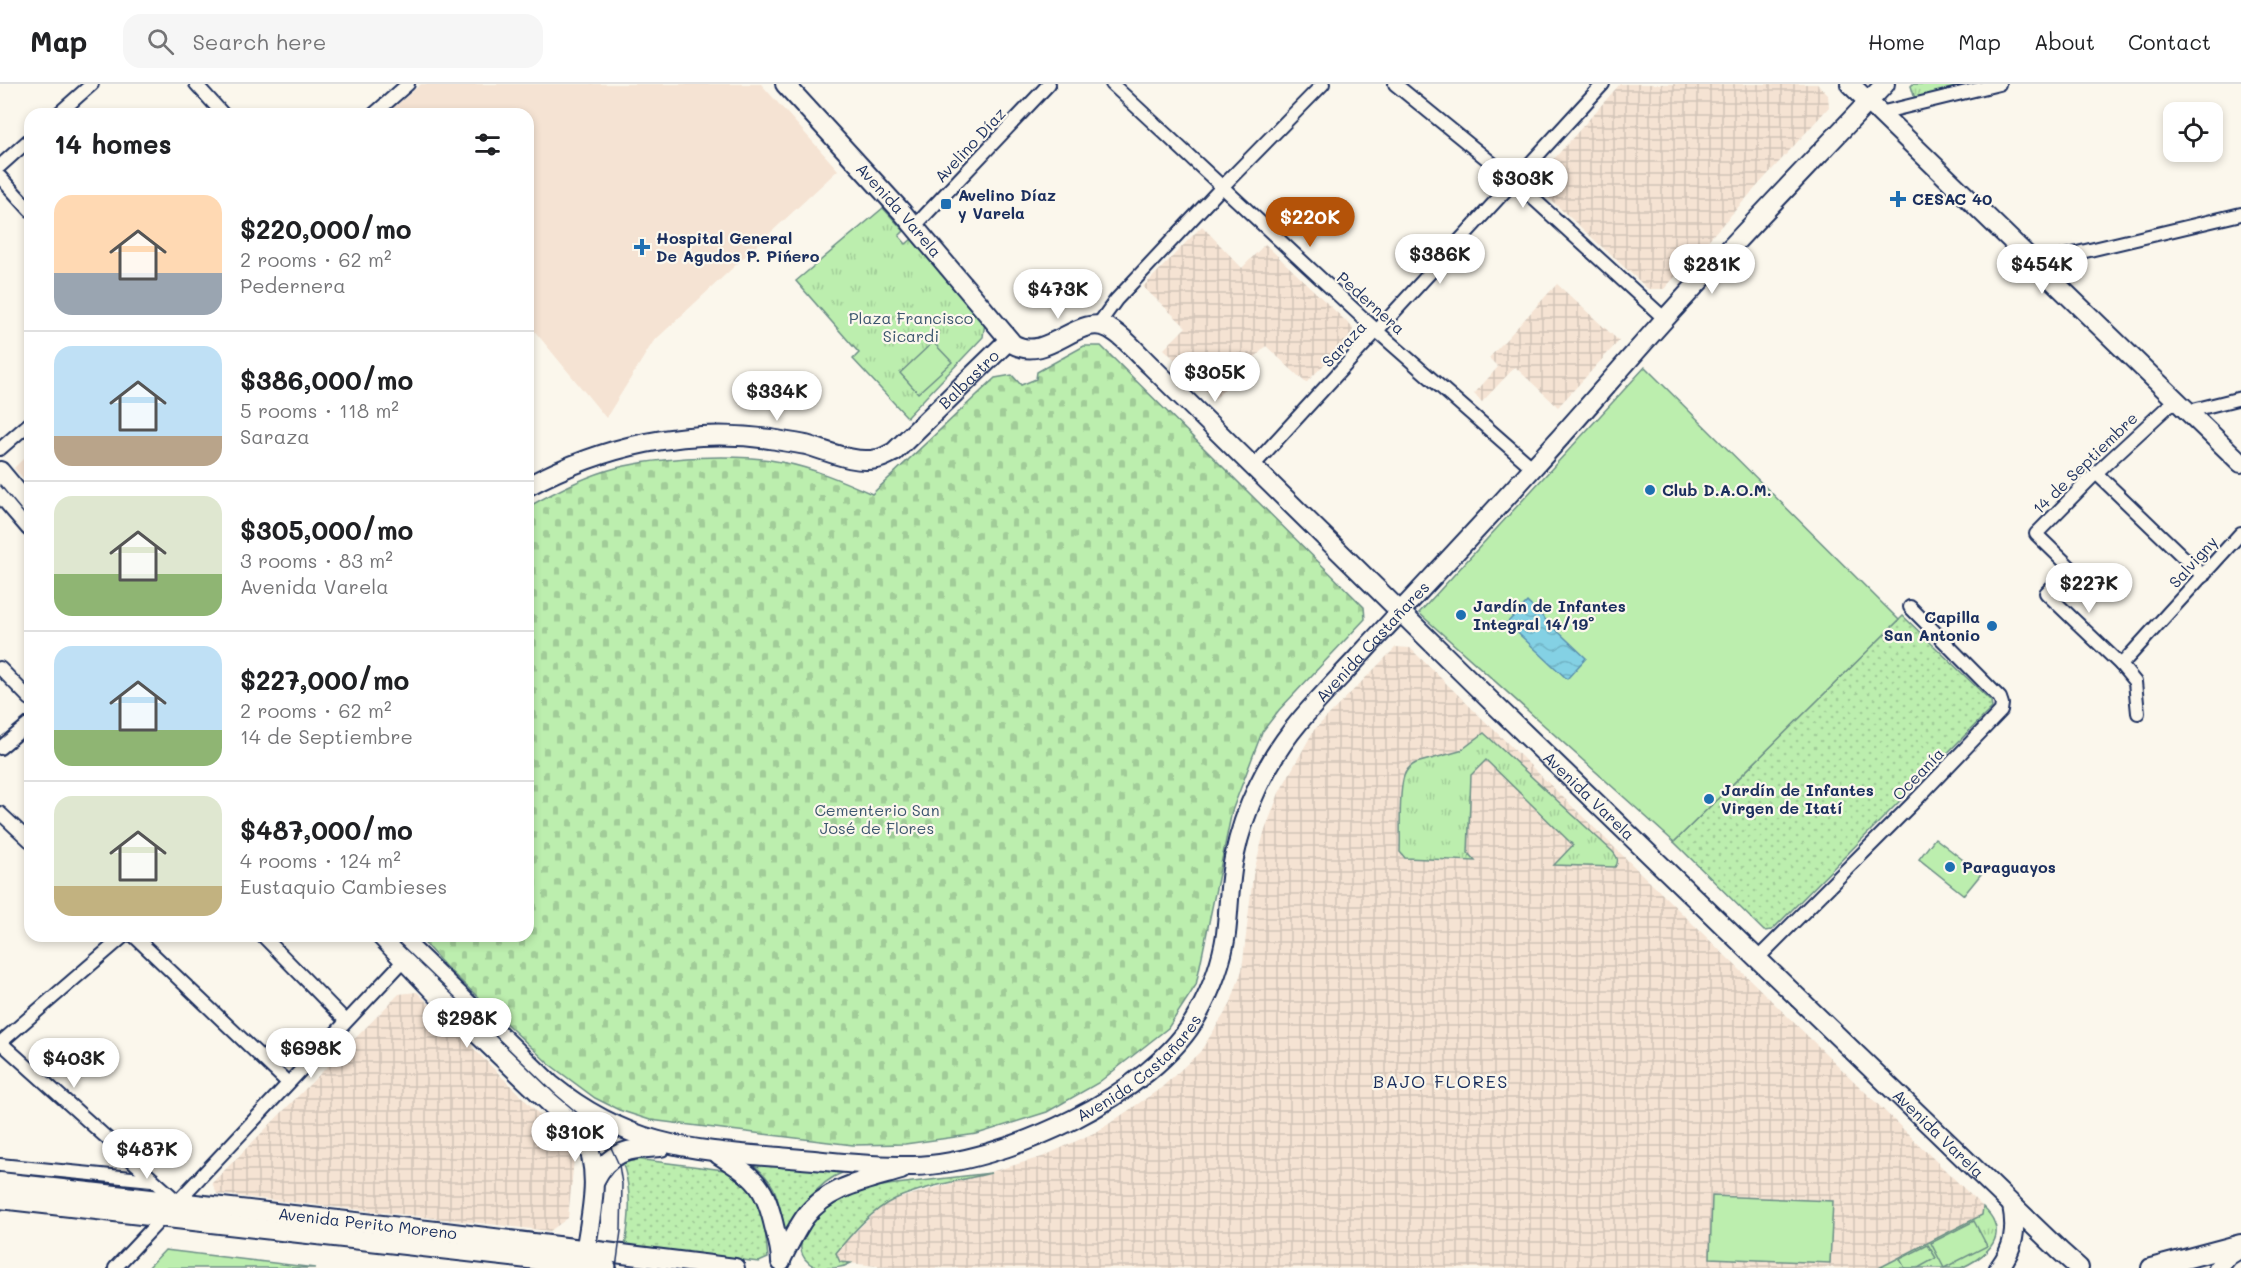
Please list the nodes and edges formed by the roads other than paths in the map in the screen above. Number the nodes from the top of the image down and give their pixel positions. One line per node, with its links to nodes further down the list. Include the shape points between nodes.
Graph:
1 (92, 84): 14 (street)
2 (196, 84): 15 (street)
3 (408, 84): 16 (street)
4 (784, 84): 24 (main road, Avenida Varela)
5 (1049, 84): 24 (street, Avelino Díaz)
6 (1112, 84): 21 (street, Pedernera)
7 (1323, 84): 21 (street)
8 (1395, 84): 20 (street)
9 (1604, 84): 20 (street, Saraza)
10 (1850, 84): 13 (main road)
11 (1885, 84): 13 (main road, Avenida Castañares)
12 (1998, 84): 13 (street)
13 (1874, 107): 25 (main road); 26 (main road, Avenida Castañares)
14 (65, 108)
15 (217, 108)
16 (381, 108)
17 (24, 144): 18 (street)
18 (0, 166)
19 (0, 177): 22 (street)
20 (1514, 181): 26 (street); 28 (street, Saraza)
21 (1221, 187): 27 (street, via 1116,300); 28 (street, Pedernera)
22 (24, 203)
23 (2241, 214): 25 (street)
24 (914, 227): 29 (main road, Avenida Varela)
25 (2035, 263): 31 (main road)
26 (1665, 318): 36 (main road, Avenida Castañares)
27 (1098, 326): 29 (main road, Balbastro, via 1080,329 1033,349 1018,347); 35 (main road, Avenida Varela, via 1111,329)
28 (1378, 332): 35 (street, Saraza); 36 (street, Pedernera)
29 (1009, 340): 39 (main road, Balbastro, via 894,452 877,459 860,460 770,439 696,436 624,447 588,458)
30 (2241, 398): 31 (street)
31 (2182, 405): 34 (main road); 38 (street, 14 de Septiembre)
32 (24, 428): 33 (street)
33 (0, 449)
34 (2241, 463)
35 (1253, 466): 46 (main road, Avenida Varela)
36 (1533, 468): 46 (main road, Avenida Castañares)
37 (0, 471): 41 (main road)
38 (2096, 473): 44 (street); 47 (street, 14 de Septiembre, via 2036,534 2071,568 2046,593)
39 (534, 483)
40 (0, 492): 42 (main road)
41 (24, 500)
42 (24, 520)
43 (2241, 533): 44 (street, Salvigny)
44 (2203, 576): 47 (street, Salvigny)
45 (1910, 607): 61 (street, Oceanía, via 2000,698 2001,711)
46 (1400, 611): 61 (main road, Avenida Varela); 68 (main road, Avenida Castañares, via 1297,723 1265,774 1246,814 1235,854 1226,939 1218,970 1183,1037 1165,1057 1126,1087 1046,1133 969,1158)
47 (2121, 665): 50 (street, 14 de Septiembre, via 2135,682)
48 (0, 668): 49 (street)
49 (24, 693)
50 (2138, 713)
51 (24, 728): 52 (street)
52 (0, 748)
53 (0, 813): 54 (street)
54 (24, 835)
55 (117, 942): 63 (street)
56 (140, 942): 64 (street)
57 (269, 942): 62 (street)
58 (389, 942): 60 (main road)
59 (401, 942): 60 (main road)
60 (408, 956): 62 (street); 65 (main road, via 574,1104 616,1126); 71 (main road, via 444,1002 582,1135 590,1148)
61 (1757, 959): 73 (main road, Avenida Varela)
62 (346, 1021): 64 (street)
63 (0, 1042): 69 (street)
64 (287, 1082): 74 (street)
65 (670, 1146): 66 (main road, Avenida Castañares); 71 (main road, via 639,1148 616,1155)
66 (715, 1152): 68 (main road, Avenida Castañares); 77 (main road, via 762,1187)
67 (0, 1165): 69 (street)
68 (914, 1166): 77 (main road, Avenida Castañares, via 852,1184 819,1202 807,1215)
69 (152, 1180): 74 (street)
70 (0, 1182): 74 (main road, Avenida Perito Moreno)
71 (594, 1182): 76 (main road)
72 (0, 1199): 74 (main road, Avenida Perito Moreno)
73 (2012, 1205): 81 (main road, via 2014,1239); 82 (main road, Avenida Varela)
74 (171, 1209): 76 (main road, Avenida Perito Moreno); 78 (street)
75 (2241, 1246): 83 (main road); 84 (main road)
76 (584, 1261): 79 (main road, Avenida Perito Moreno); 80 (main road, Avenida Perito Moreno)
77 (781, 1263)
78 (115, 1268)
79 (607, 1268)
80 (735, 1268)
81 (1999, 1268)
82 (2079, 1268)
83 (2151, 1268)
84 (2218, 1268)

